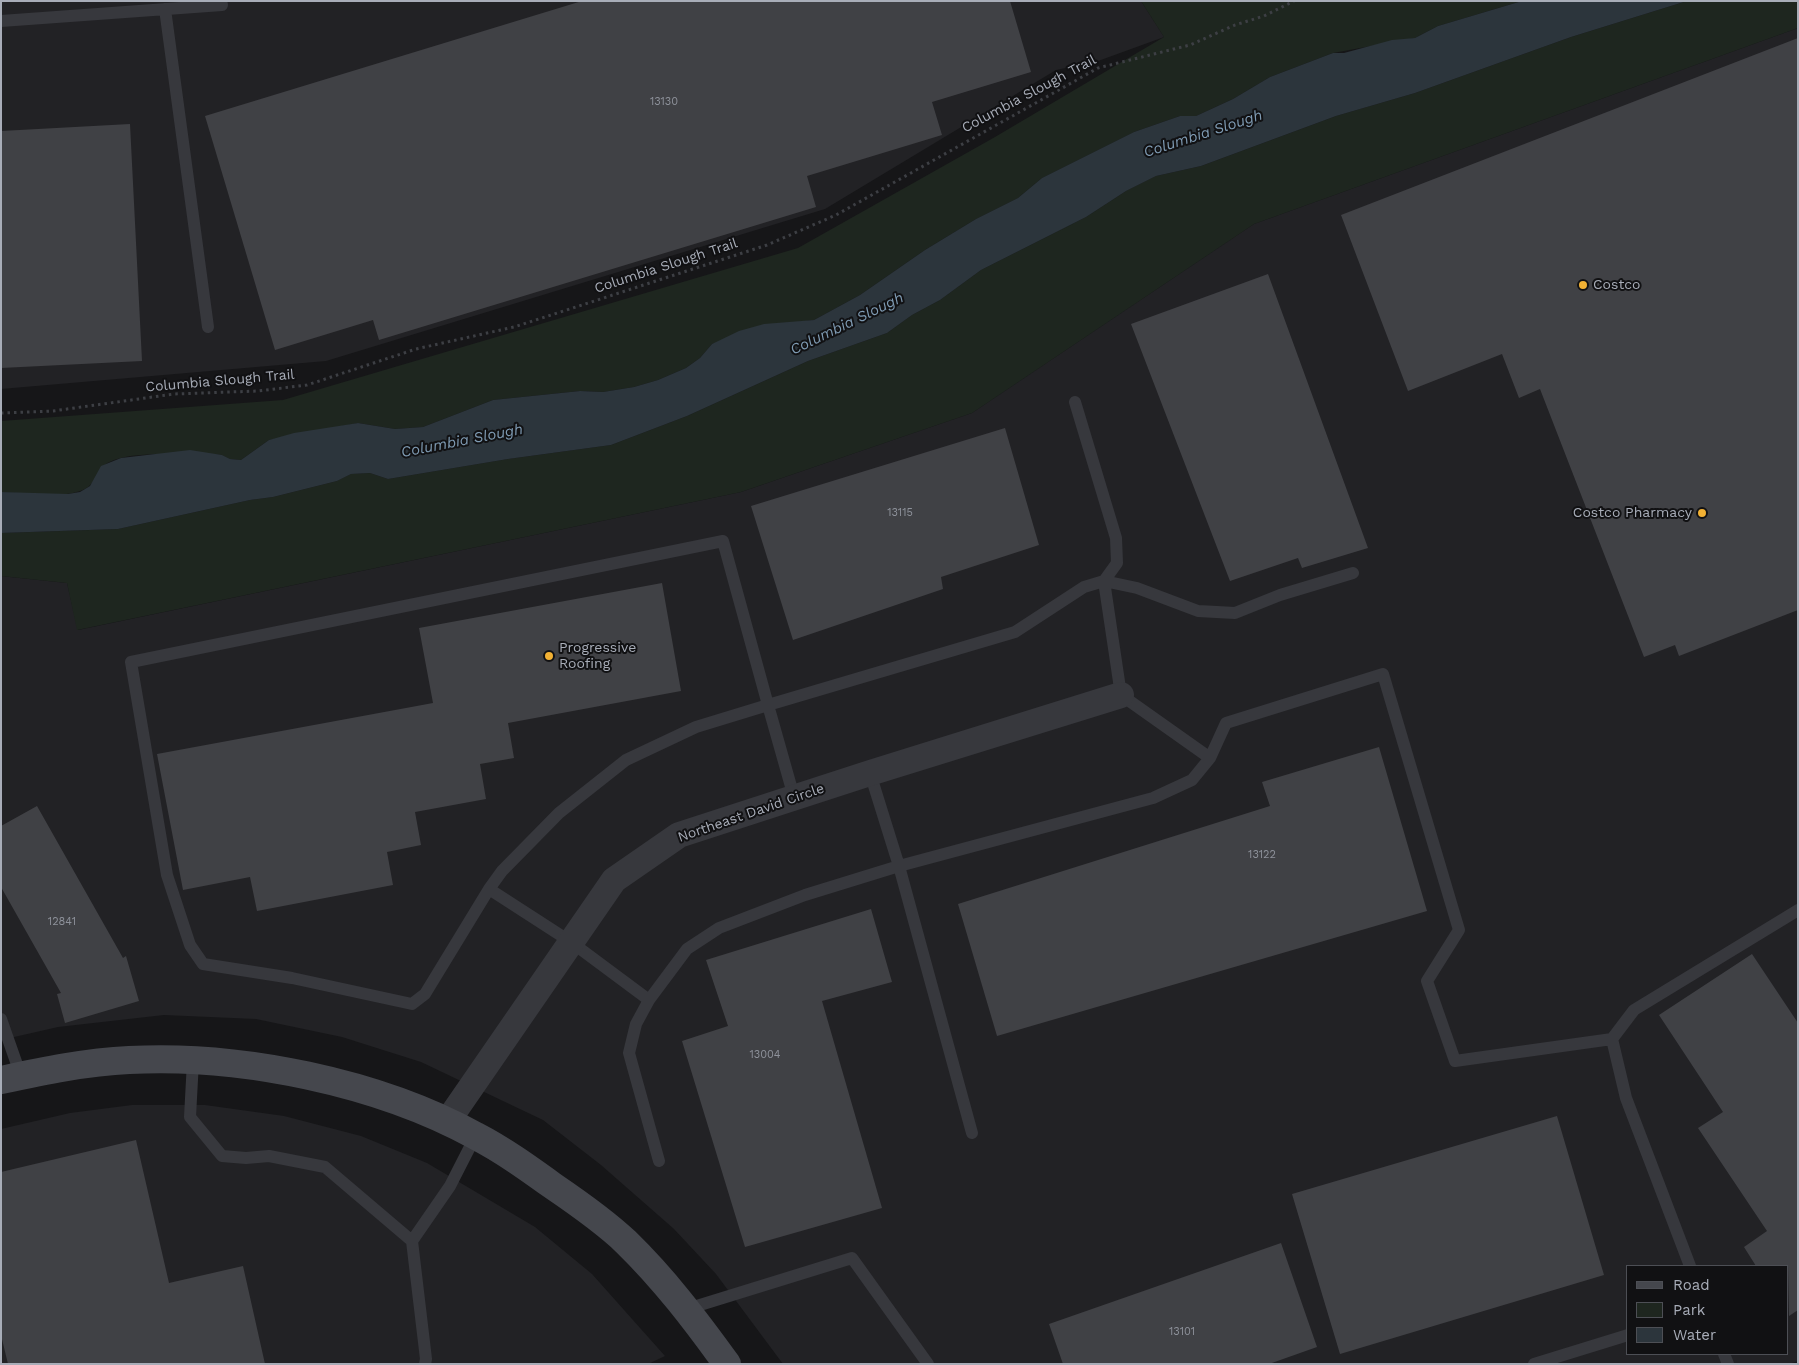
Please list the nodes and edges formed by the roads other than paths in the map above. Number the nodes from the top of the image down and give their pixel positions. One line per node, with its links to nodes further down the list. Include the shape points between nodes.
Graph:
1 (225, 3): 2 (lane)
2 (164, 9): 3 (lane); 4 (lane)
3 (1, 21)
4 (208, 327)
5 (1075, 402): 7 (lane, via 1116,538 1117,562)
6 (1353, 572): 7 (lane, via 1235,613 1198,611 1138,588)
7 (1104, 581): 8 (lane); 9 (lane, via 1084,587 1015,632)
8 (1121, 695): 10 (lane); 11 (street, Northeast David Circle)
9 (768, 705): 12 (lane); 14 (lane, via 696,727 626,760 559,813); 14 (lane, via 724,541 131,662 167,875 190,946 203,964 292,978 412,1004 425,994)
10 (1210, 758): 13 (lane, via 1192,780 1153,798); 19 (lane, via 1226,723 1383,674 1459,930 1427,981 1455,1061)
11 (870, 773): 12 (street, Northeast David Circle); 13 (lane)
12 (794, 797): 16 (street, Northeast David Circle, via 679,835 614,880)
13 (899, 866): 17 (lane, via 805,895 719,928 687,949); 23 (lane)
14 (489, 889): 16 (lane)
15 (1798, 910): 19 (lane, via 1634,1010)
16 (571, 942): 17 (lane); 22 (street, Northeast David Circle)
17 (649, 1000): 25 (lane, via 636,1024 629,1053)
18 (1, 1019): 21 (lane)
19 (1612, 1039): 27 (lane, via 1626,1098)
20 (193, 1061): 21 (street, via 128,1060); 22 (street, via 262,1066 330,1081 398,1102); 26 (lane, via 190,1117 222,1156 269,1156 325,1167)
21 (11, 1078)
22 (447, 1122): 24 (street)
23 (972, 1133)
24 (476, 1135): 26 (lane, via 450,1186); 28 (street, via 587,1210 625,1241)
25 (659, 1161)
26 (412, 1241): 30 (lane)
27 (1690, 1265)
28 (687, 1308): 31 (street); 32 (lane, via 852,1258)
29 (1626, 1337): 33 (lane)
30 (425, 1364)
31 (727, 1364)
32 (928, 1364)
33 (1534, 1364)

